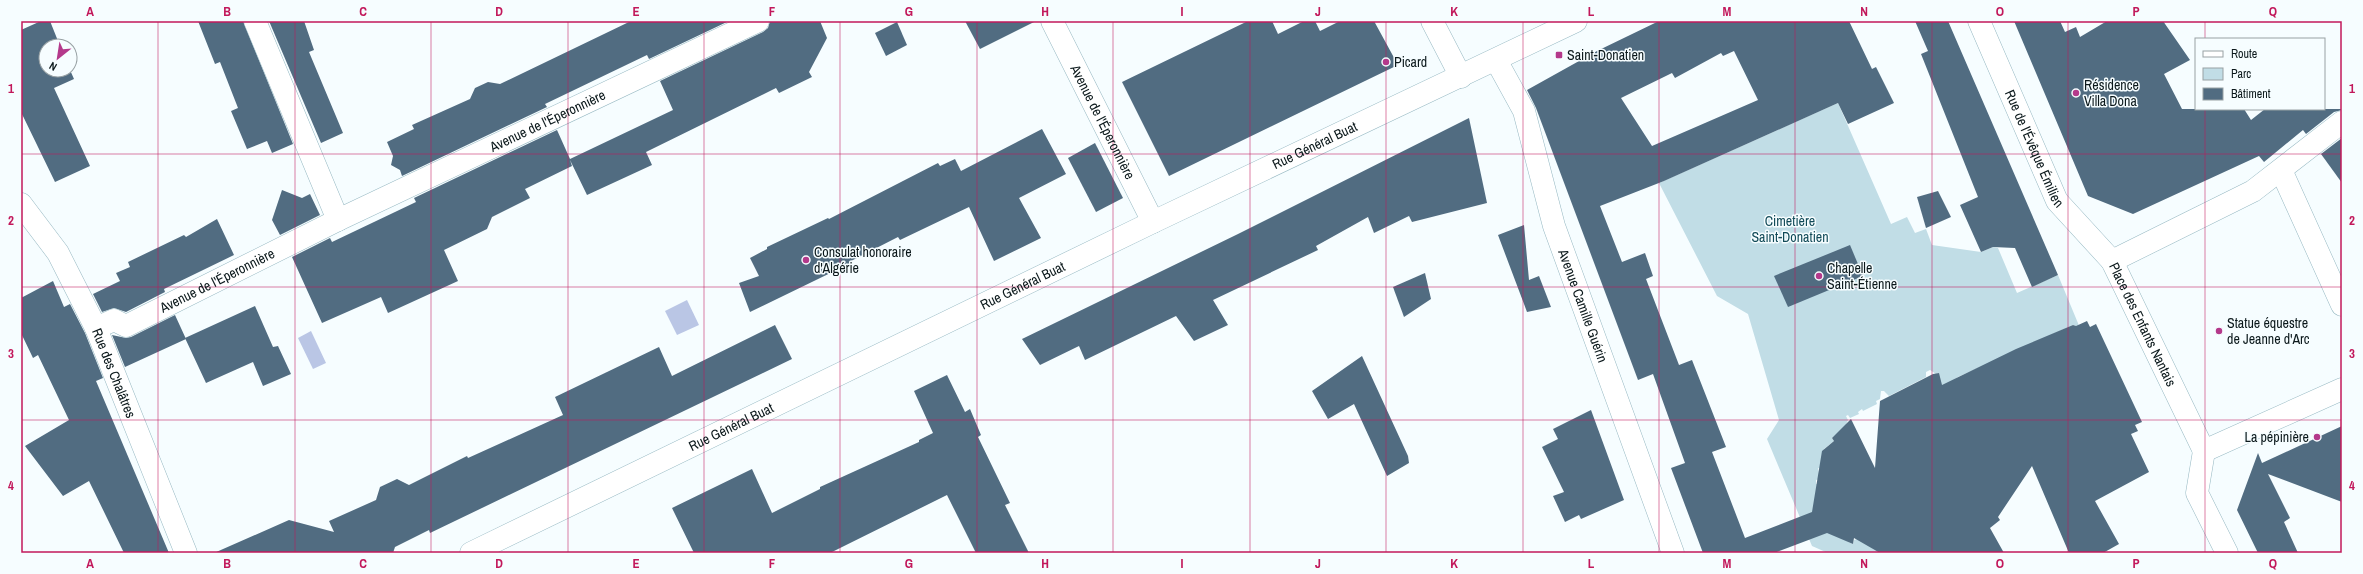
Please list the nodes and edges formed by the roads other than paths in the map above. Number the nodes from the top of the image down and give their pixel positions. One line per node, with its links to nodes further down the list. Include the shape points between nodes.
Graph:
1 (255, 21): 12 (street)
2 (758, 21): 12 (street, Avenue de l'Éperonnière)
3 (1052, 21): 13 (street, Avenue de l'Éperonnière)
4 (1432, 21): 8 (street)
5 (1576, 21): 7 (street, Rue Général Buat)
6 (1979, 21): 14 (street, Rue de l'Évêque Émilien, via 2057,201)
7 (1496, 60): 8 (street, Rue Général Buat); 21 (street, Avenue Camille Guérin, via 1524,111 1554,226)
8 (1461, 77): 13 (street, Rue Général Buat)
9 (2342, 122): 10 (street, Place des Enfants Nantais)
10 (2281, 170): 14 (street, Place des Enfants Nantais, via 2253,191); 15 (street)
11 (21, 204): 16 (street, Rue des Chalâtres, via 58,252)
12 (338, 220): 16 (street, Avenue de l'Éperonnière, via 126,326 114,320)
13 (1153, 222): 20 (street, Rue Général Buat)
14 (2112, 261): 18 (street, Place des Enfants Nantais)
15 (2342, 305)
16 (96, 328): 19 (street, Rue des Chalâtres)
17 (2342, 389): 18 (street)
18 (2204, 451): 22 (street, via 2197,493)
19 (186, 553)
20 (471, 553)
21 (1673, 553)
22 (2227, 553)

